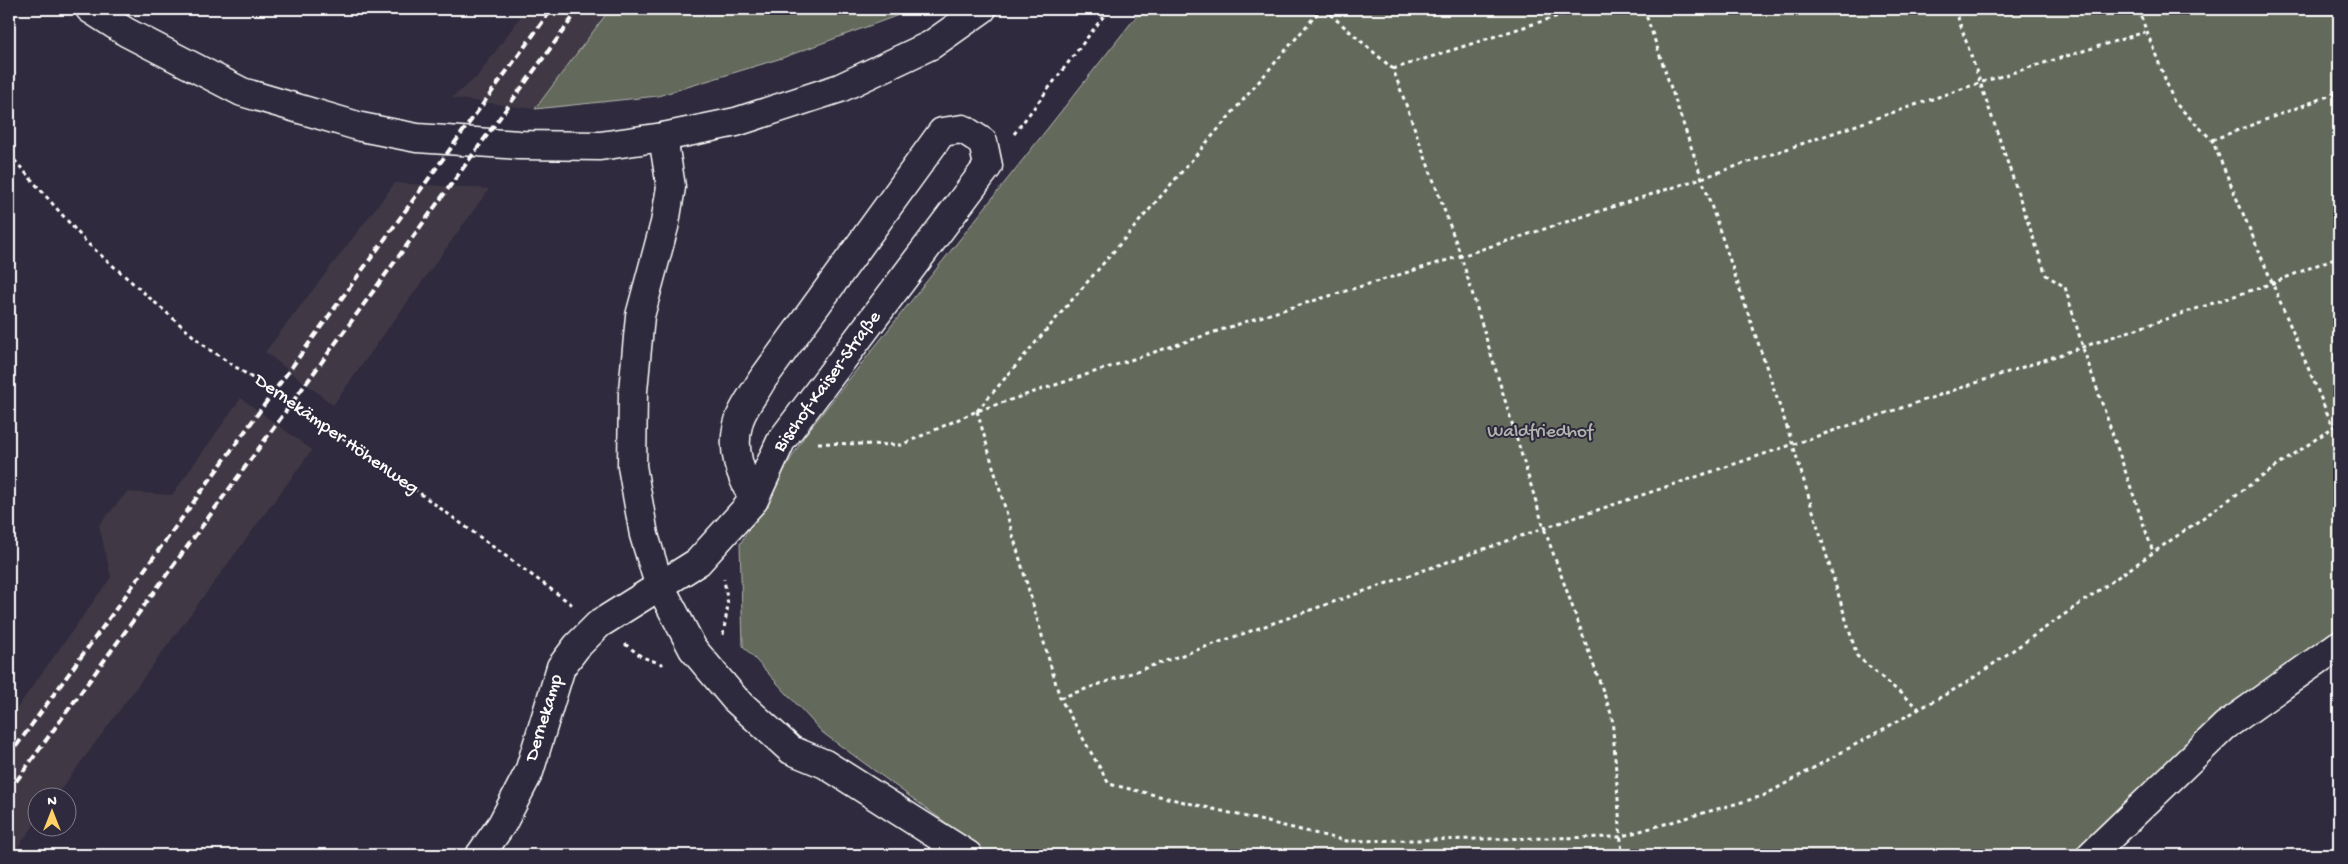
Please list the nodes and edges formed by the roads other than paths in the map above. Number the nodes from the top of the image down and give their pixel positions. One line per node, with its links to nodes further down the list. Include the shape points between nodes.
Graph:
1 (90, 9): 3 (street, via 126,32 242,92 361,127 416,138 519,145 600,146)
2 (982, 9): 3 (street, via 931,45 840,88 736,122)
3 (663, 137): 5 (street, via 671,187 665,223 640,316 633,391 632,466 644,535)
4 (754, 500): 4 (street, Bischof-Kaiser-Straße, via 781,441 988,166 983,142 963,129 942,132 762,380 739,421 736,453 740,473); 5 (street, Bischof-Kaiser-Straße, via 698,562)
5 (659, 584): 7 (street, Dernekamp, via 599,624 561,667 528,772 502,824); 8 (street, via 693,649 735,699 791,750 825,764)
6 (2339, 645): 9 (street, via 2225,726)
7 (480, 855)
8 (968, 855)
9 (2091, 855)

